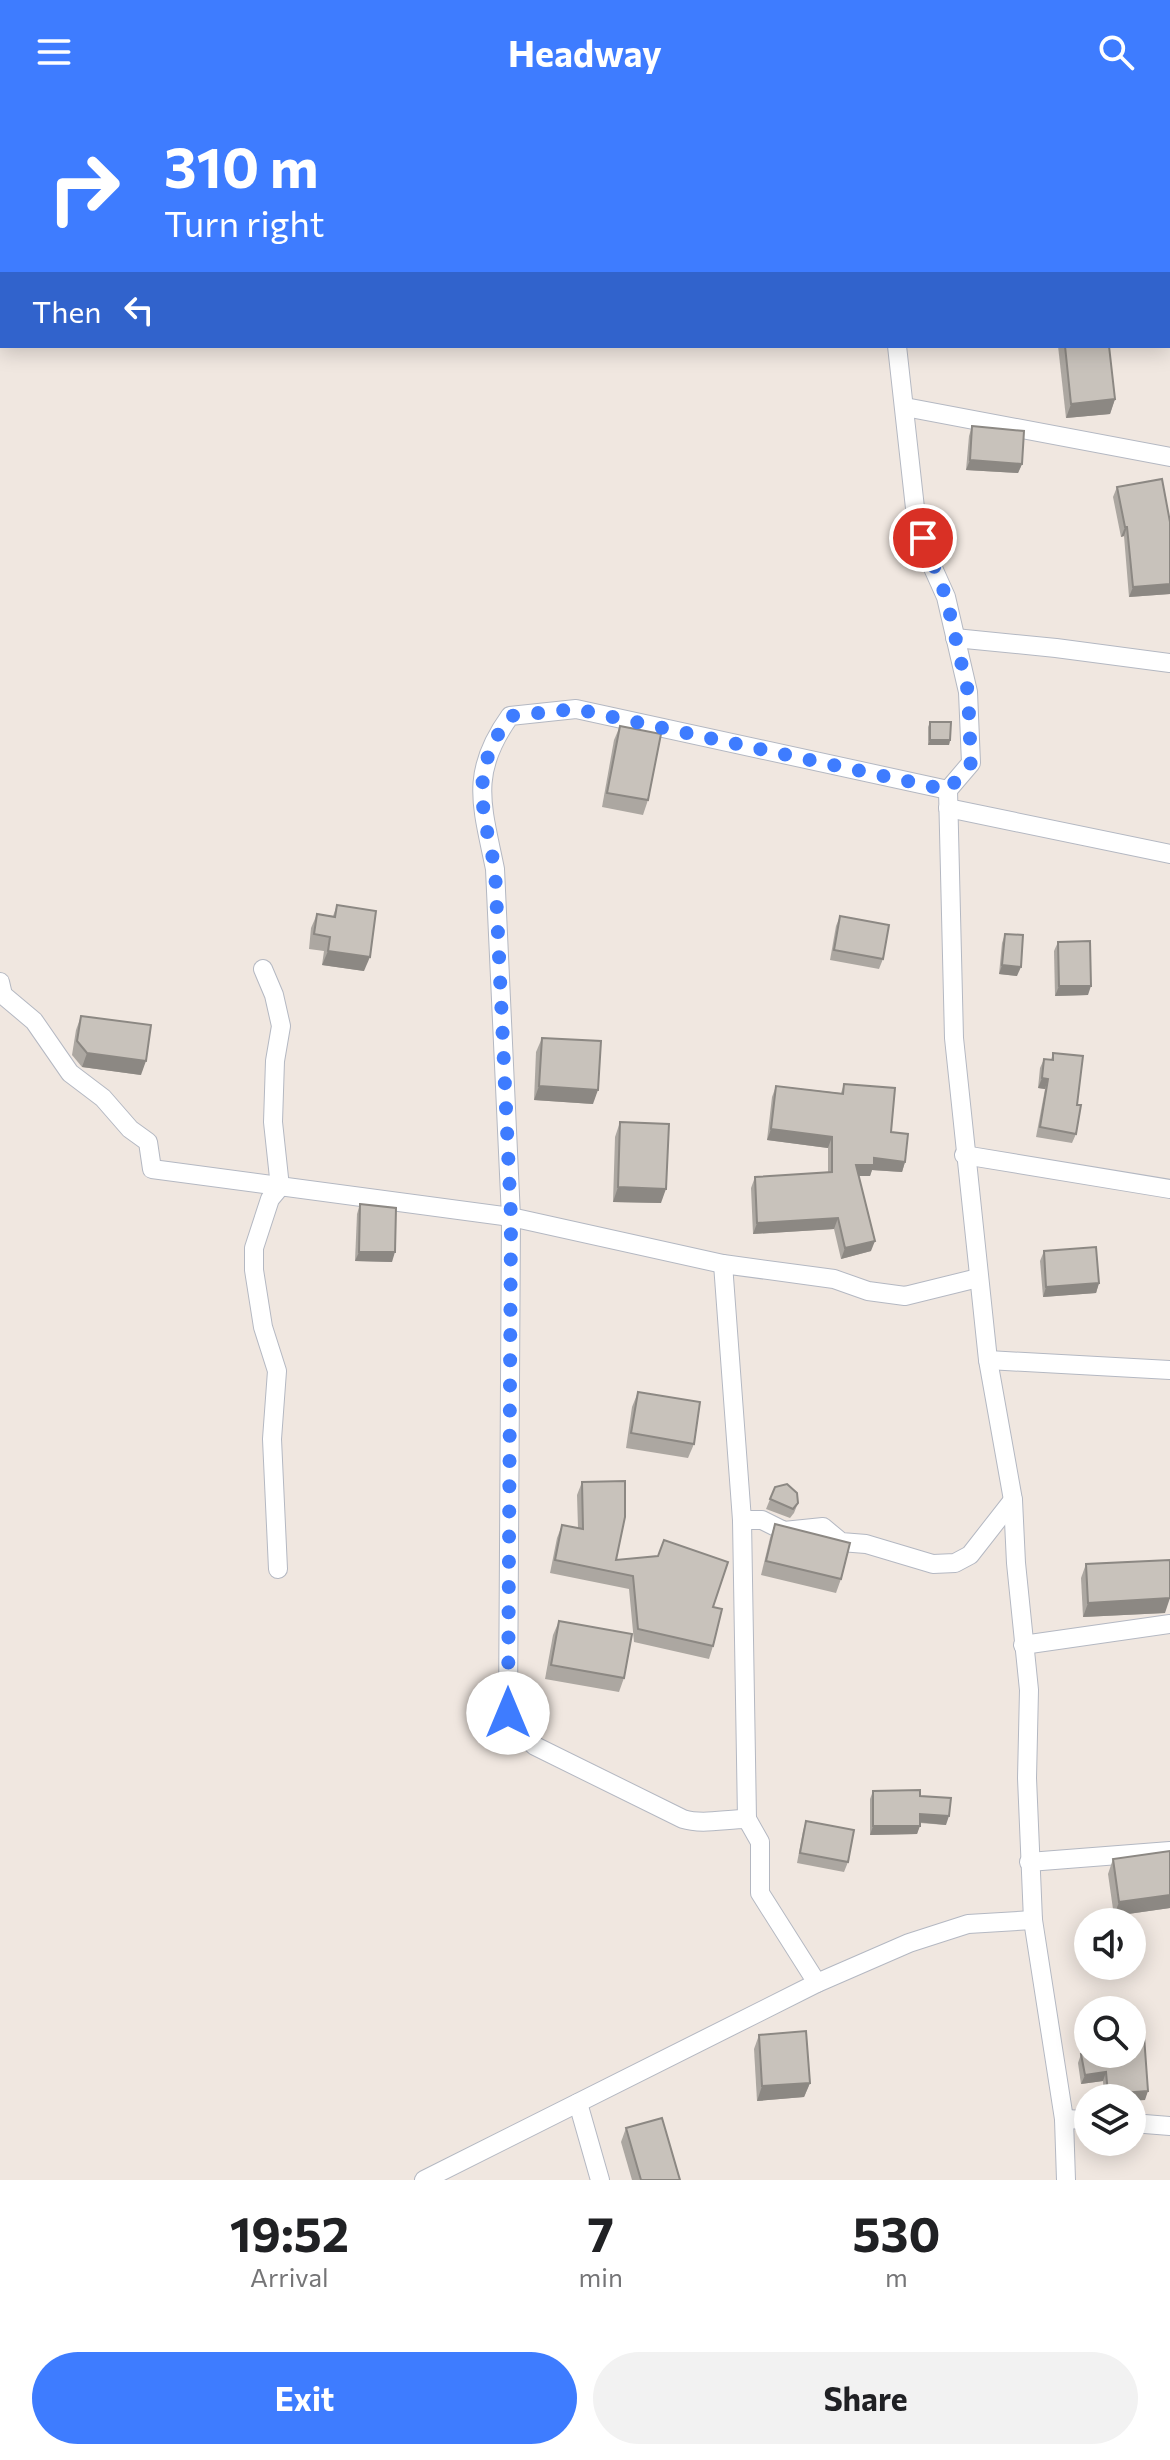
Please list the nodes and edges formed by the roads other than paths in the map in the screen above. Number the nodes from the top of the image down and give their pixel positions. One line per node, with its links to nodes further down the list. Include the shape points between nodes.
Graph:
1 (897, 348): 2 (street)
2 (905, 407): 3 (street); 4 (street, via 916,517 946,597)
3 (1170, 457)
4 (955, 638): 5 (street); 6 (street, via 968,692 971,763)
5 (1170, 663)
6 (948, 799): 7 (street); 10 (street, via 954,1038); 13 (street, via 576,709 510,716 487,752 481,779 495,869)
7 (1170, 854)
8 (263, 969): 11 (street, via 281,1026 273,1122)
9 (0, 982): 11 (street, via 3,995 34,1021 70,1073 148,1142 152,1169)
10 (964, 1155): 12 (street); 15 (street)
11 (280, 1187): 13 (street); 20 (street, via 270,1199 254,1248 258,1303 277,1371 272,1439)
12 (1170, 1189)
13 (511, 1217): 14 (street); 23 (street, via 508,1713 535,1746 683,1819)
14 (723, 1264): 15 (street, via 834,1279 905,1296); 19 (street)
15 (978, 1278): 16 (street)
16 (988, 1360): 17 (street); 18 (street)
17 (1170, 1370)
18 (1013, 1500): 19 (street, via 970,1555 955,1563 933,1564 841,1542 823,1527 784,1531 762,1520); 22 (street)
19 (742, 1520): 23 (street)
20 (278, 1569)
21 (1170, 1624): 22 (street)
22 (1023, 1645): 25 (street, via 1029,1690)
23 (747, 1819): 27 (street, via 760,1842 760,1893)
24 (1170, 1851): 25 (street)
25 (1029, 1862): 26 (street)
26 (1033, 1920): 27 (street, via 968,1924); 29 (street)
27 (817, 1983): 28 (street)
28 (578, 2103): 33 (street); 34 (street)
29 (1064, 2119): 30 (street); 35 (street)
30 (1074, 2119)
31 (1146, 2124): 32 (street)
32 (1170, 2126)
33 (424, 2180)
34 (600, 2180)
35 (1066, 2180)

